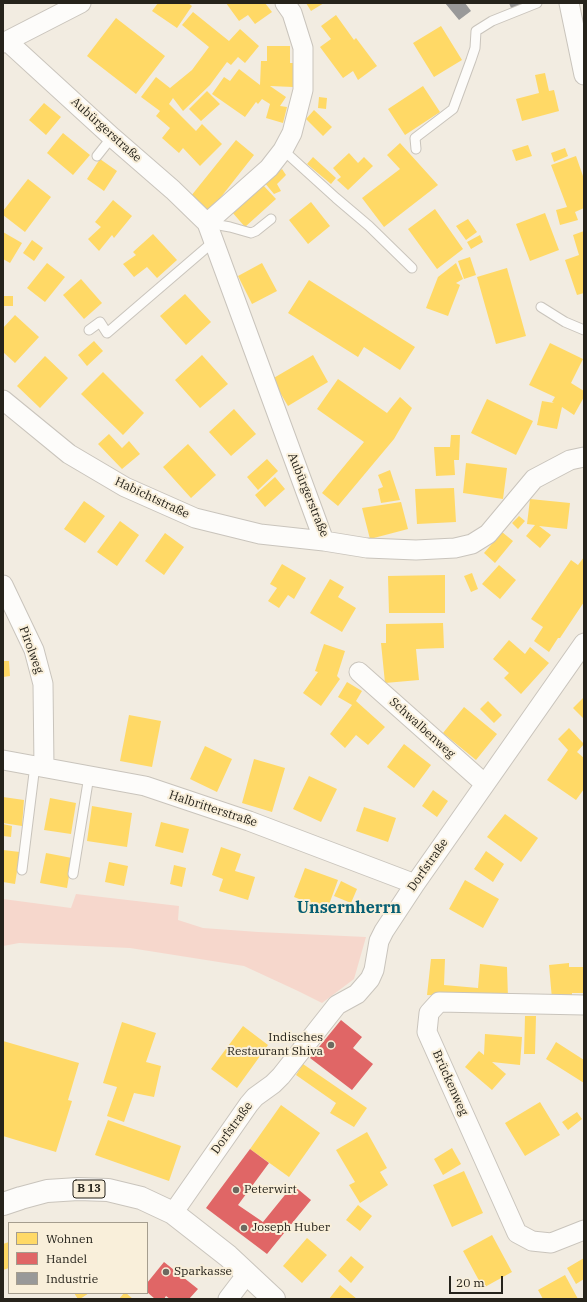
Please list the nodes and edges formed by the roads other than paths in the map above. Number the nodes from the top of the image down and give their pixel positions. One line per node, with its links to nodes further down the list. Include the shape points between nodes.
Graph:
1 (81, 3): 5 (street)
2 (285, 3): 9 (street, via 292,13 303,48 303,90 292,133)
3 (537, 3): 8 (lane, via 492,21 476,31 475,48 453,109 415,138)
4 (570, 3): 6 (street)
5 (5, 42): 7 (street, Aubürgerstraße)
6 (584, 75)
7 (112, 137): 10 (lane); 12 (street, Aubürgerstraße)
8 (416, 149)
9 (283, 150): 12 (street, via 269,168); 14 (lane)
10 (97, 156)
11 (271, 219): 12 (lane, via 251,232)
12 (207, 223): 13 (street, Aubürgerstraße)
13 (213, 242): 16 (lane, via 107,333 100,322); 20 (street, Aubürgerstraße)
14 (412, 268)
15 (541, 306): 17 (lane, via 565,322)
16 (89, 330)
17 (584, 330)
18 (3, 400): 20 (street, Habichtstraße, via 69,454 125,487 181,512 195,518 260,534)
19 (584, 457): 20 (street, Aubürgerstraße, via 570,460 534,479 488,534 472,544 454,548 416,550 367,548)
20 (324, 541)
21 (3, 585): 25 (street, Pirolweg, via 34,650 43,684)
22 (584, 643): 27 (street, Dorfstraße)
23 (358, 672): 27 (street, Schwalbenweg)
24 (3, 760): 25 (street, Halbritterstraße)
25 (39, 766): 26 (street, Halbritterstraße); 28 (lane)
26 (89, 776): 29 (lane); 30 (street, Halbritterstraße, via 145,786 249,820)
27 (485, 784): 30 (street, Dorfstraße)
28 (22, 870)
29 (73, 874)
30 (415, 884): 33 (street, Dorfstraße, via 379,941 370,979 356,994 337,1005 281,1076 249,1104)
31 (584, 1005): 34 (street, Brückenweg, via 439,1002 429,1013 427,1032 518,1233 532,1241 551,1243)
32 (3, 1204): 33 (main road, B 13, via 47,1191 108,1190 142,1198)
33 (173, 1213): 35 (main road, B 13)
34 (584, 1230)
35 (247, 1274): 36 (street); 37 (main road, B 13)
36 (228, 1299)
37 (274, 1299)

